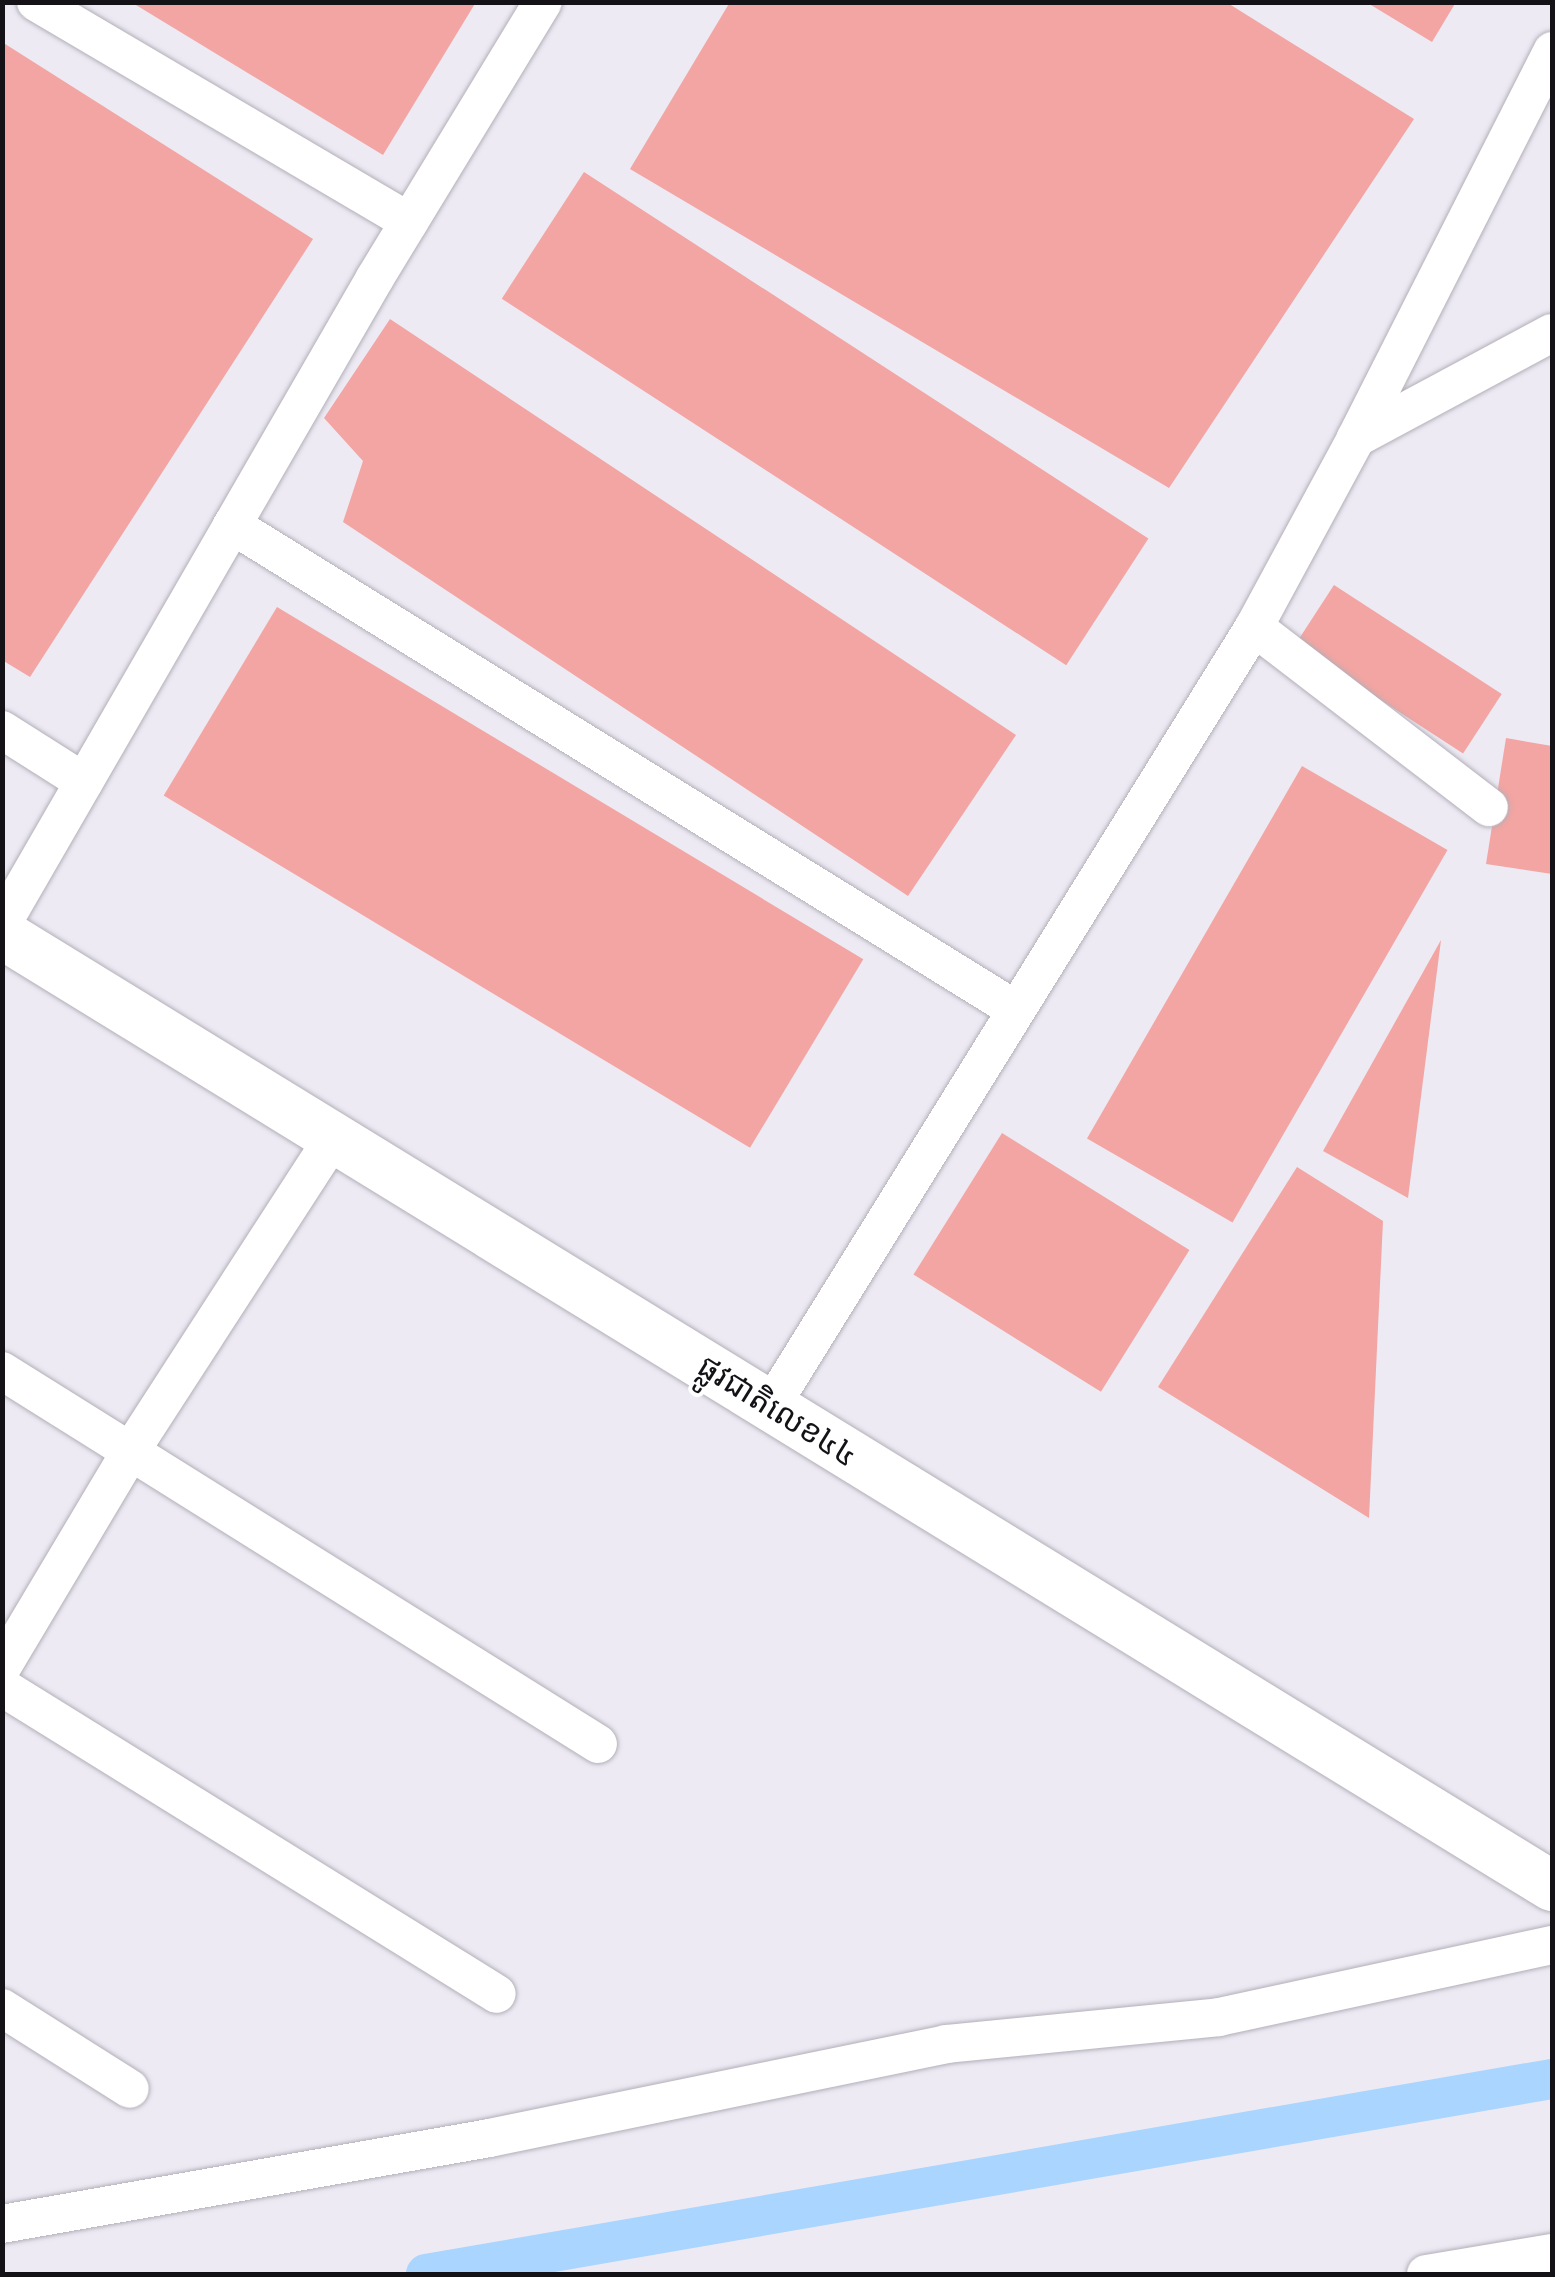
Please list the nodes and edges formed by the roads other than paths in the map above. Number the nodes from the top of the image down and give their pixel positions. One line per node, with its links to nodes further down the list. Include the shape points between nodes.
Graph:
1 (36, 2): 4 (street)
2 (543, 2): 4 (street)
3 (1552, 50): 6 (street)
4 (409, 222): 7 (street)
5 (1552, 333): 6 (street)
6 (1356, 438): 8 (street)
7 (232, 526): 10 (street); 14 (street)
8 (1254, 627): 11 (street); 14 (street)
9 (2, 730): 10 (street)
10 (84, 782): 12 (street)
11 (1489, 807)
12 (2, 924)
13 (2, 934): 15 (main road, ផ្លូវជាតិលេខ៤៤)
14 (1016, 1010): 17 (street)
15 (336, 1134): 17 (main road, ផ្លូវជាតិលេខ៤៤); 18 (street)
16 (2, 1370): 18 (street)
17 (771, 1406): 22 (main road, ផ្លូវជាតិលេខ៤៤)
18 (130, 1452): 19 (street); 21 (street)
19 (2, 1667)
20 (2, 1687): 24 (street)
21 (598, 1744)
22 (1546, 1879)
23 (1552, 1945): 27 (street, via 1220,2018 946,2044 490,2138)
24 (497, 1994)
25 (2, 2008): 26 (street)
26 (130, 2089)
27 (2, 2224)
28 (1552, 2253): 29 (street)
29 (1426, 2274)

